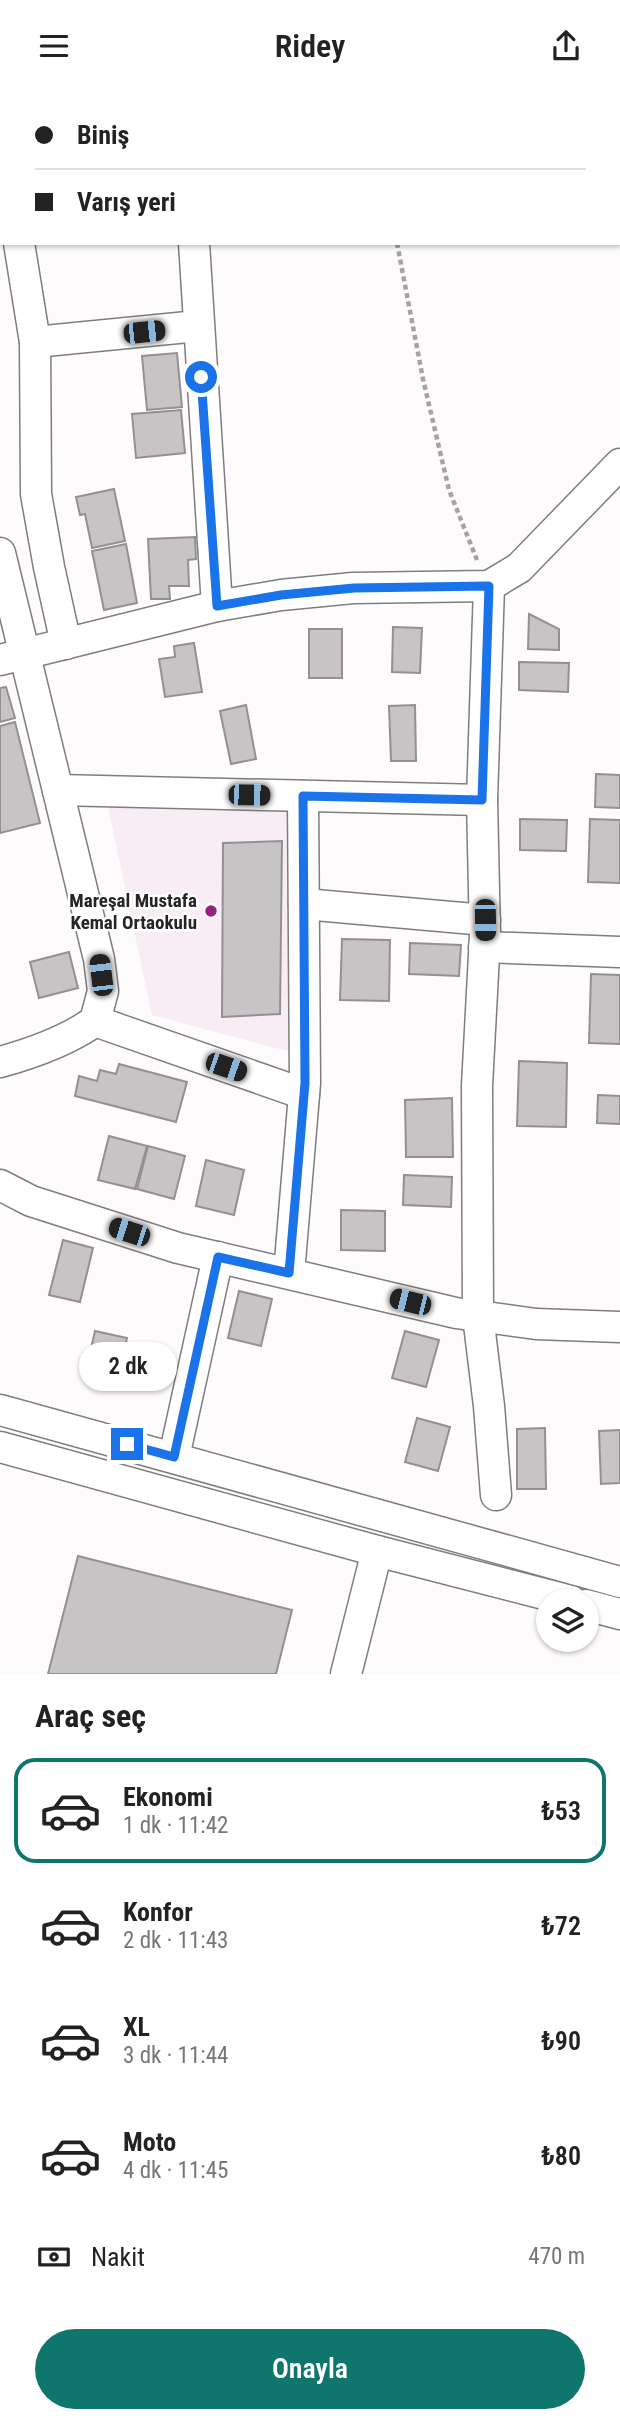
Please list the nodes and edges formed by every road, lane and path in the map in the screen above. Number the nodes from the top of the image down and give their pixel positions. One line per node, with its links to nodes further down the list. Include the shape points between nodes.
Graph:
1 (19, 245): 5 (street)
2 (194, 245): 4 (street)
3 (397, 245): 8 (path, via 449,490)
4 (198, 326): 5 (street); 9 (street)
5 (35, 342): 10 (street, via 36,494)
6 (616, 475): 8 (street, via 519,569)
7 (0, 553): 11 (street)
8 (489, 586): 9 (street, via 354,588); 14 (street)
9 (217, 606): 10 (street)
10 (66, 644): 11 (street)
11 (12, 657): 12 (street)
12 (58, 790): 13 (street); 18 (street, via 99,959 103,991)
13 (303, 796): 14 (street); 15 (street)
14 (482, 800): 16 (street)
15 (304, 904): 16 (street); 20 (street)
16 (485, 933): 17 (street); 24 (street, via 477,1086)
17 (620, 952)
18 (95, 1021): 19 (street, via 32,1053); 20 (street)
19 (0, 1062)
20 (304, 1094): 23 (street)
21 (0, 1185): 22 (street, via 31,1201)
22 (218, 1257): 23 (street); 28 (street)
23 (289, 1273): 24 (street)
24 (478, 1316): 25 (street); 29 (street)
25 (620, 1327)
26 (0, 1410): 28 (street)
27 (0, 1447): 30 (street)
28 (174, 1457): 31 (street)
29 (496, 1495)
30 (377, 1551): 32 (street); 35 (street)
31 (620, 1582)
32 (536, 1592)
33 (599, 1608): 34 (street)
34 (620, 1614)
35 (346, 1674)

